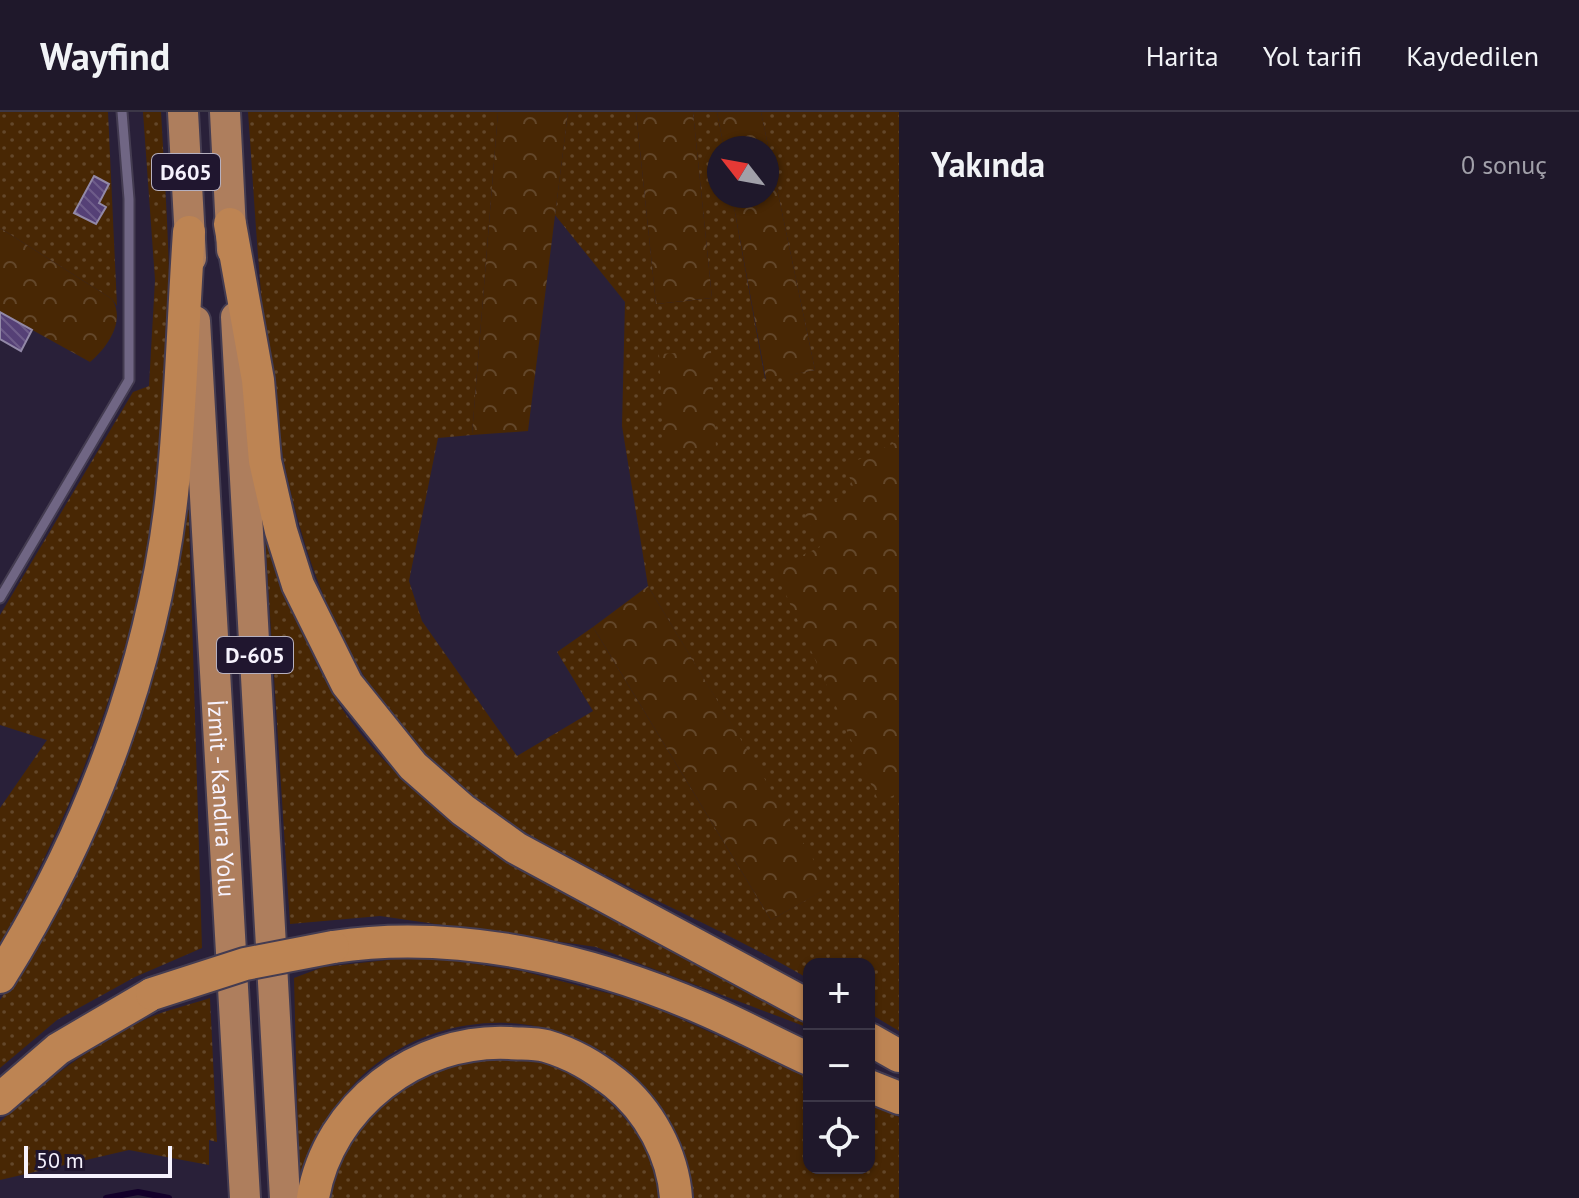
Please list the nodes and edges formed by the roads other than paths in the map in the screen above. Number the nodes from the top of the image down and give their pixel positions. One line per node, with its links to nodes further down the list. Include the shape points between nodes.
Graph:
1 (122, 112): 6 (lane, via 129,199 129,380)
2 (183, 112): 5 (highway, İzmit - Kandıra Yolu / D605)
3 (225, 112): 4 (highway, İzmit - Kandıra Yolu / D-605)
4 (230, 224): 8 (highway, via 258,380 265,461 281,531 298,585 347,684 413,766 516,848); 16 (highway, İzmit - Kandıra Yolu / D-605)
5 (189, 232): 7 (highway, via 172,494 142,649 104,775 55,879); 15 (highway, İzmit - Kandıra Yolu / D-605)
6 (0, 598)
7 (0, 977)
8 (803, 1003)
9 (875, 1042): 11 (highway)
10 (803, 1056): 14 (highway, bridge, via 645,986 557,961 413,940 333,947 245,964 152,994 58,1049)
11 (899, 1056)
12 (875, 1088): 13 (highway)
13 (899, 1098)
14 (0, 1099)
15 (245, 1198)
16 (285, 1198)
17 (313, 1198): 18 (highway, via 338,1131 357,1104 410,1064 454,1048 496,1042 543,1045 586,1061 635,1099 661,1141)
18 (676, 1198)

